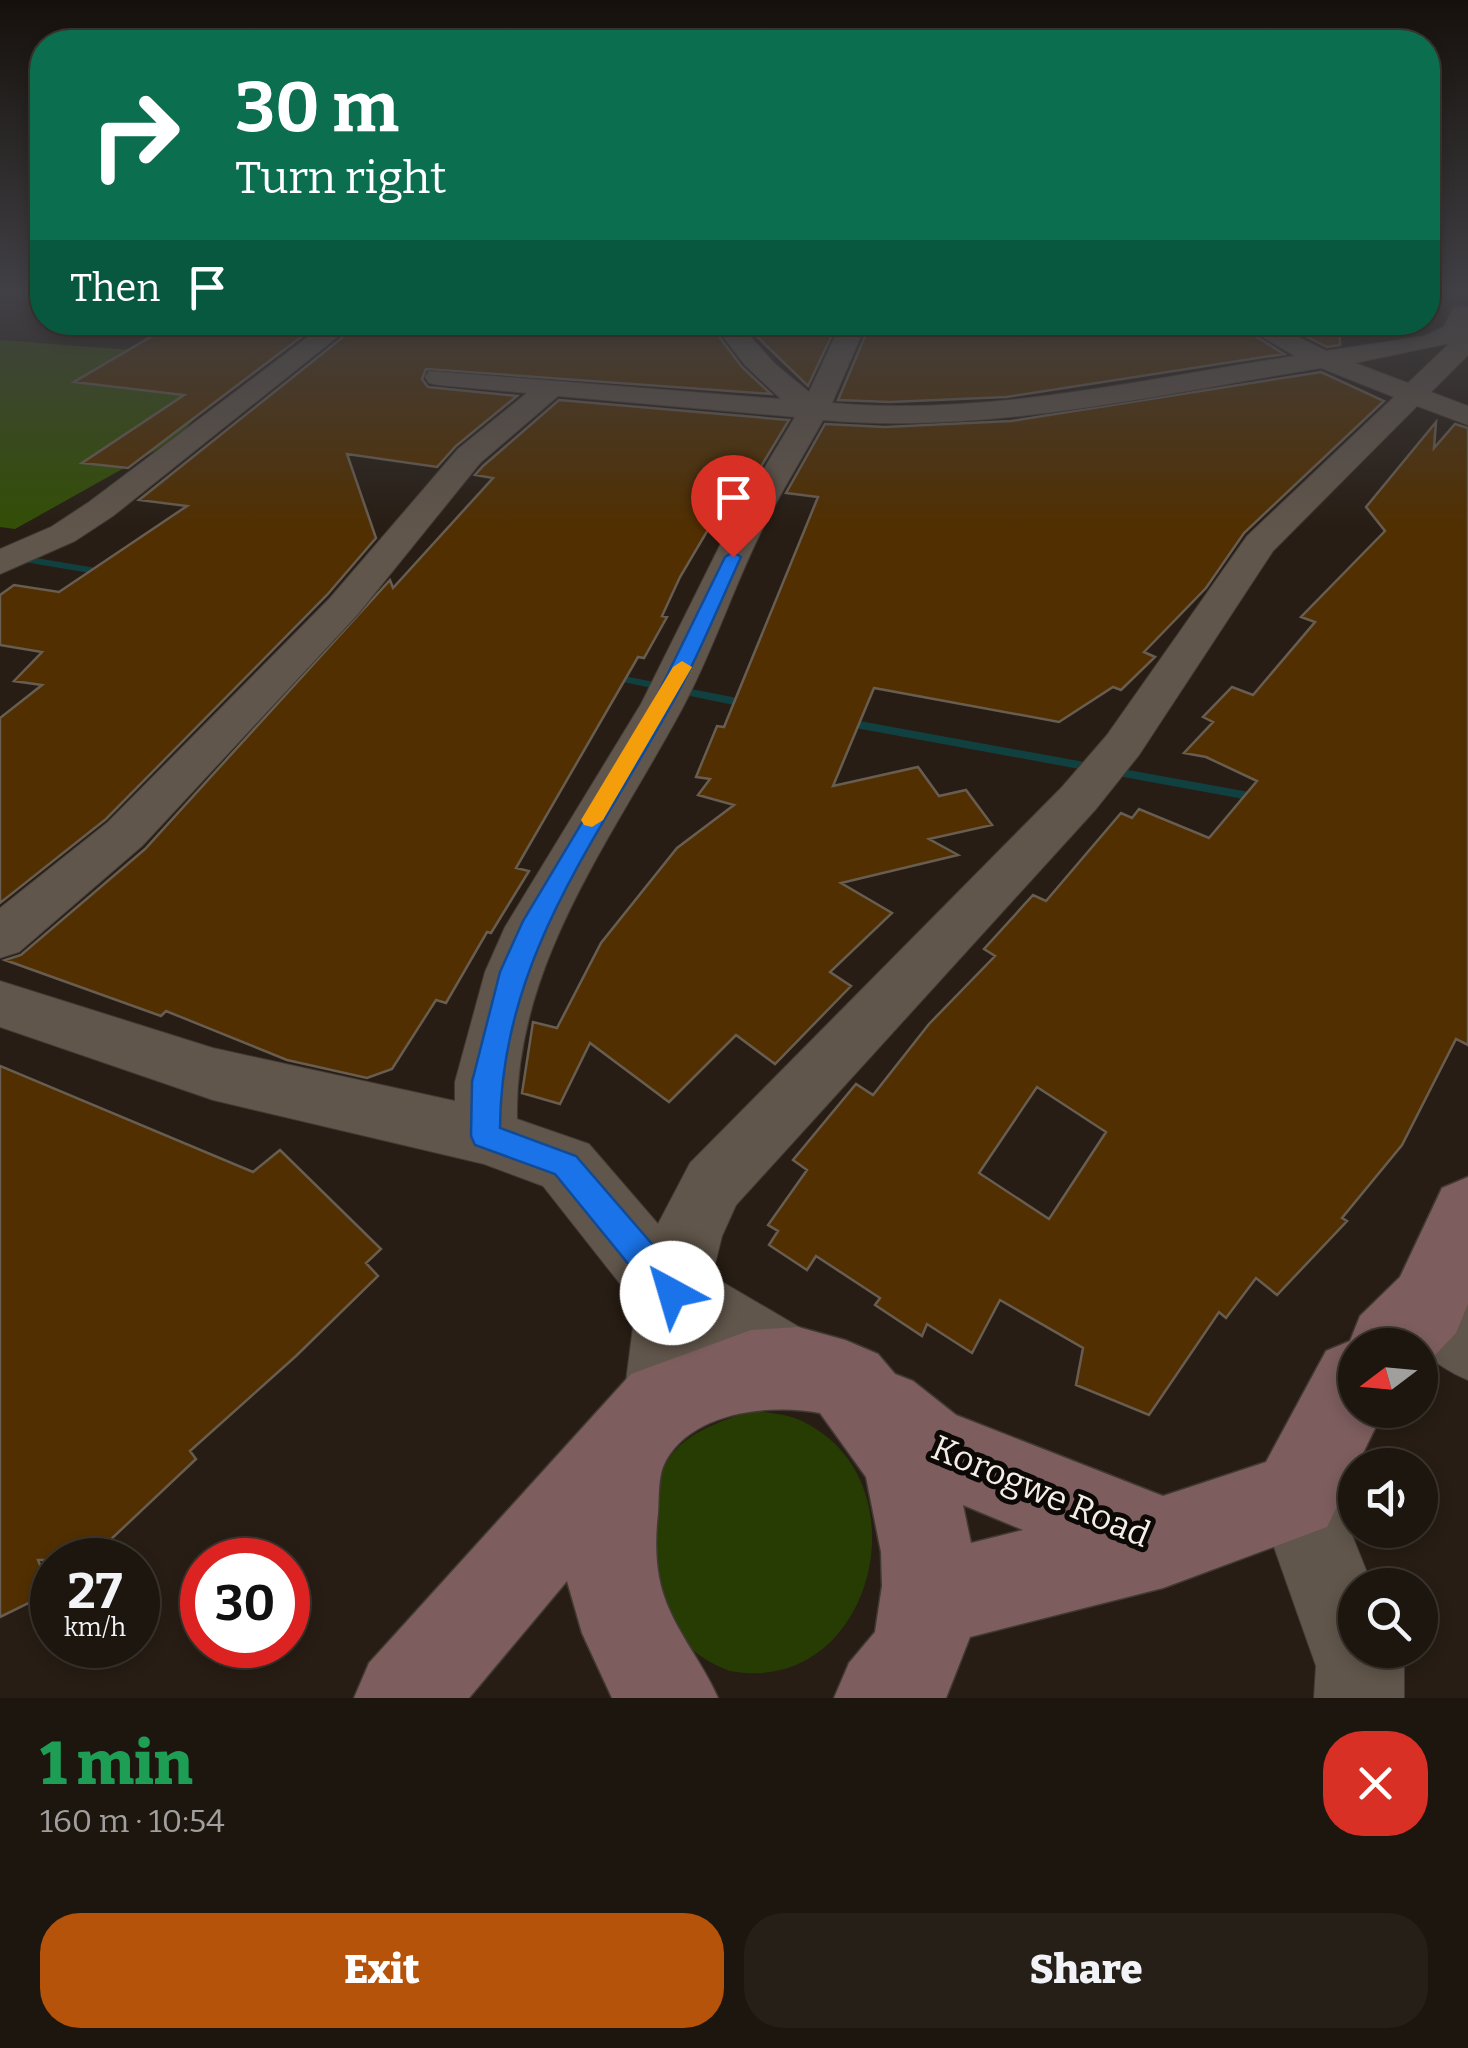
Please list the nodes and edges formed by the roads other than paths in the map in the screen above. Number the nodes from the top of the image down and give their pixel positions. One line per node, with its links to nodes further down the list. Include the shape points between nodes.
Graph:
1 (276, 373): 12 (street, via 63,534)
2 (764, 373): 10 (street)
3 (830, 373): 10 (street)
4 (1221, 373): 10 (street, via 935,414)
5 (1355, 373): 9 (street)
6 (1427, 373): 9 (street)
7 (439, 377): 8 (street)
8 (553, 386): 10 (street); 13 (street, via 469,456 335,614 125,834)
9 (1412, 397): 11 (street); 17 (street, via 1260,544 1124,745 1079,798 712,1184 687,1230)
10 (814, 409): 15 (street, via 746,527 662,704 567,860 512,972 486,1082)
11 (1468, 416)
12 (0, 563)
13 (0, 938)
14 (0, 1004): 15 (street, via 213,1074)
15 (486, 1136): 17 (street, via 566,1165)
16 (1468, 1212): 18 (main road)
17 (672, 1293): 19 (street); 21 (street)
18 (1429, 1328)
19 (822, 1374): 21 (main road, via 719,1376); 23 (main road, Korogwe Road, via 926,1447); 24 (main road, via 903,1456 924,1525)
20 (1338, 1413): 22 (main road)
21 (642, 1424): 26 (main road); 27 (main road, via 608,1524 608,1557 630,1638)
22 (1296, 1496): 23 (main road, Korogwe Road); 28 (street, via 1360,1666)
23 (1163, 1542): 24 (main road)
24 (929, 1600): 25 (main road, via 916,1660)
25 (893, 1695)
26 (404, 1698)
27 (668, 1698)
28 (1359, 1698)

